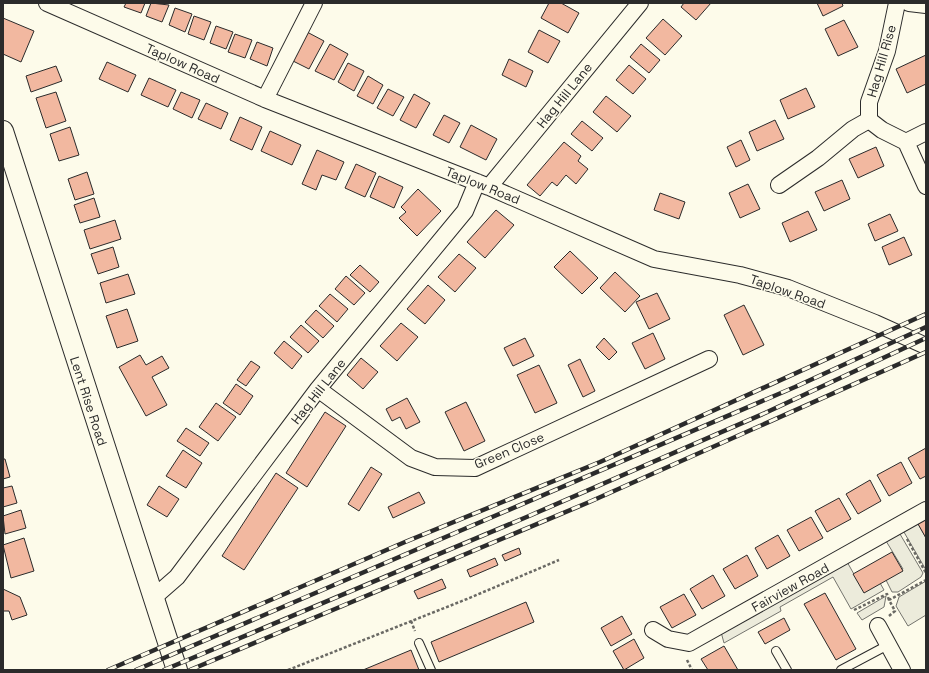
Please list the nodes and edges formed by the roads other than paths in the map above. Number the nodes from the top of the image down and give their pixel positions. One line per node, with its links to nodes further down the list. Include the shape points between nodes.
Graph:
1 (47, 3): 7 (street, Taplow Road)
2 (314, 3): 7 (street)
3 (640, 3): 12 (street, Hag Hill Lane)
4 (897, 3): 8 (street, Hag Hill Rise, via 887,51 869,102)
5 (909, 3): 6 (street)
6 (926, 5)
7 (265, 100): 12 (street, Taplow Road)
8 (869, 120): 11 (street); 13 (street, via 853,129 818,158)
9 (3, 131): 19 (street, Lent Rise Road)
10 (926, 132): 11 (street)
11 (906, 142): 14 (street)
12 (483, 184): 15 (street, Taplow Road, via 654,259 740,275 788,288 875,322); 17 (street, Hag Hill Lane, via 465,210)
13 (779, 185)
14 (926, 186)
15 (926, 346)
16 (708, 359): 17 (street, Green Close, via 475,468 435,467 411,458)
17 (318, 389): 19 (street, Hag Hill Lane, via 178,577)
18 (926, 510): 21 (street, Fairview Road, via 689,644 668,640)
19 (153, 598): 25 (street, Lent Rise Road)
20 (878, 626): 23 (street)
21 (653, 630)
22 (419, 643): 26 (lane)
23 (888, 645): 28 (lane); 29 (street)
24 (776, 651): 27 (lane)
25 (177, 670)
26 (431, 670)
27 (787, 670)
28 (841, 670)
29 (902, 670)

